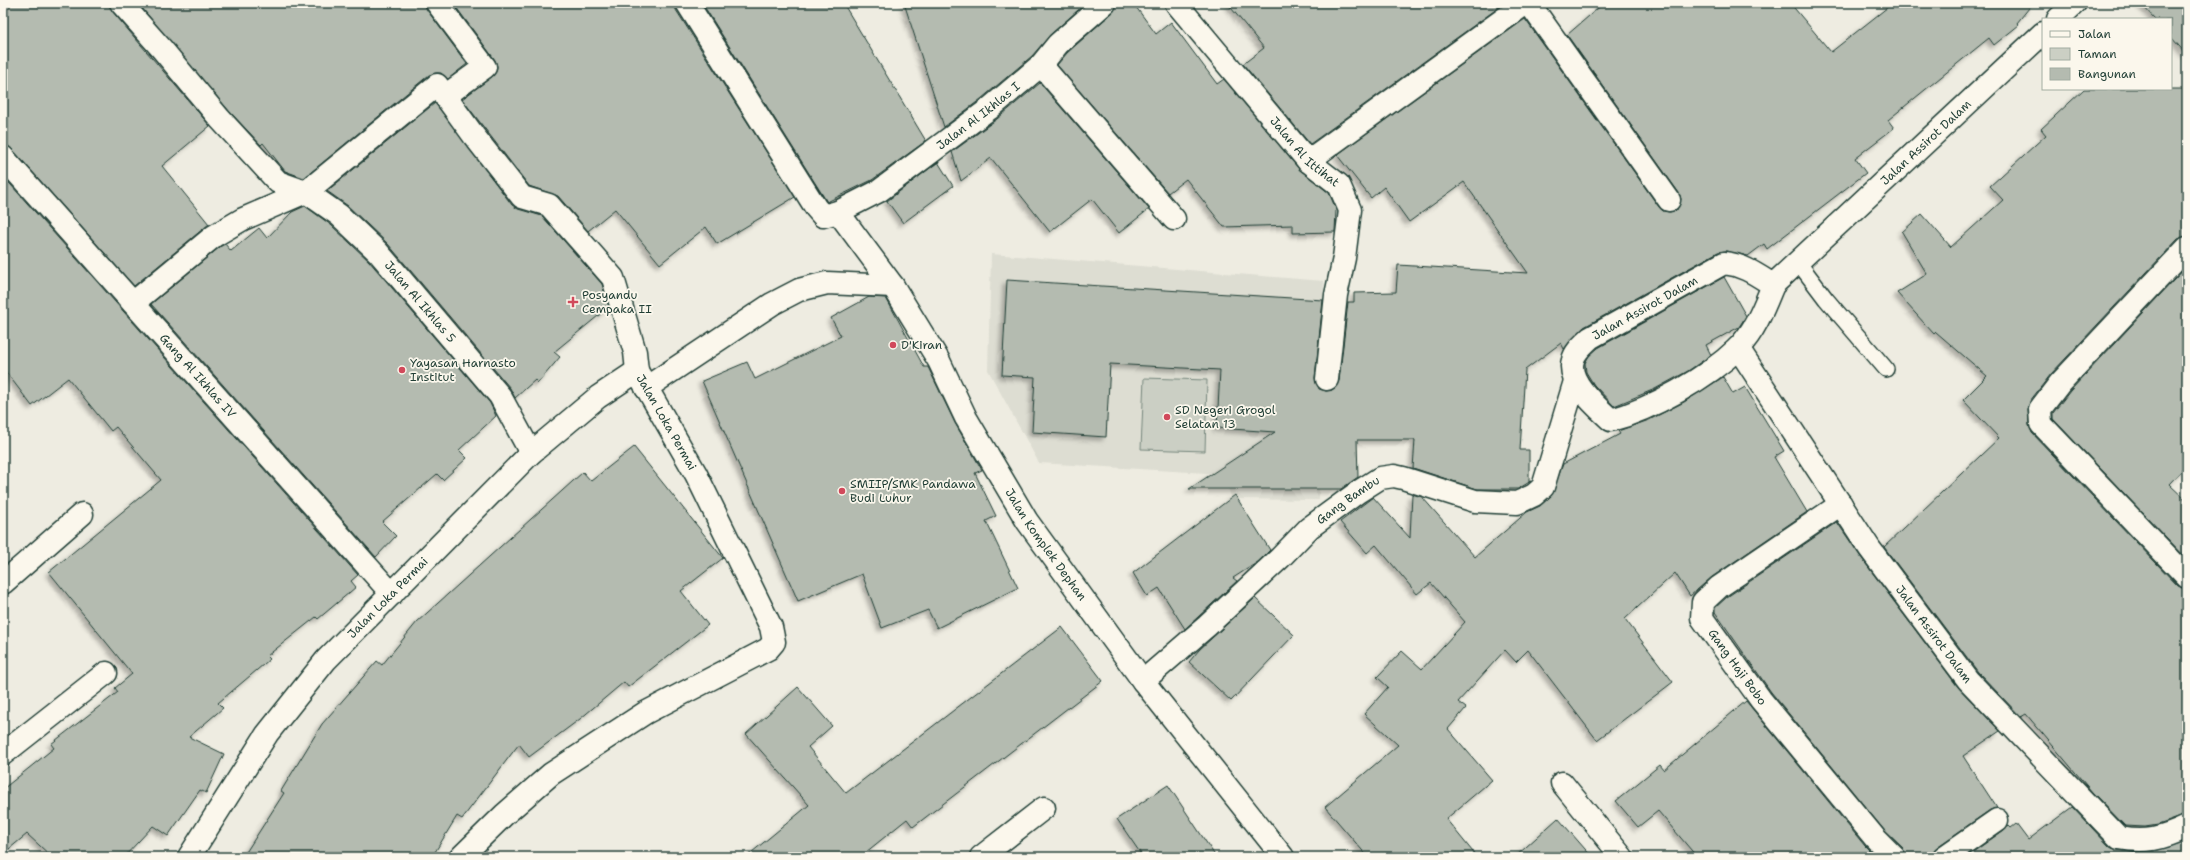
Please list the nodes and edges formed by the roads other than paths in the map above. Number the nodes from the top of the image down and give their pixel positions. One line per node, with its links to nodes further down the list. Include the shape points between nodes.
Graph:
1 (437, 3): 11 (street, via 485,67)
2 (687, 3): 16 (street, via 816,208 823,216)
3 (1105, 3): 10 (street, Jalan Al Ikhlas I, via 1058,44)
4 (1176, 3): 13 (street, Jalan Al Ittihat)
5 (1527, 3): 13 (street); 15 (street)
6 (2075, 3): 8 (street)
7 (128, 5): 14 (street, Jalan Al Ikhlas 5, via 220,119 278,182)
8 (2059, 18)
9 (2042, 34): 19 (street, Jalan Assirot Dalam)
10 (1041, 65): 16 (street, Jalan Al Ikhlas I, via 989,109); 17 (street)
11 (445, 96): 14 (street, via 437,85); 25 (street, via 522,197 549,205 613,278)
12 (3, 157): 22 (street, Gang Al Ikhlas IV)
13 (1308, 160): 26 (street, Jalan Al Ittihat, via 1339,185 1350,210 1336,295)
14 (306, 192): 22 (street, via 243,219 214,236); 28 (street, Jalan Al Ikhlas 5, via 339,215 378,252 500,396)
15 (1669, 200)
16 (842, 217): 21 (street, Jalan Komplek Dephan)
17 (1174, 219)
18 (2187, 248): 31 (street, via 2060,382 2040,409 2041,424)
19 (1798, 262): 20 (street, Jalan Assirot Dalam); 24 (lane)
20 (1773, 285): 23 (street, Jalan Assirot Dalam, via 1759,320); 27 (street, Jalan Assirot Dalam, via 1751,270 1737,264 1724,263 1590,338 1572,360)
21 (894, 286): 25 (street, via 827,283 799,290); 35 (street, Jalan Komplek Dephan, via 939,361 966,418 1027,521)
22 (133, 303): 33 (street, Gang Al Ikhlas IV)
23 (1738, 348): 27 (street, Jalan Assirot Dalam, via 1711,370 1677,391 1636,413 1611,420); 29 (street, Jalan Assirot Dalam)
24 (1886, 369)
25 (640, 370): 28 (street, Jalan Loka Permai, via 598,397); 42 (street, Jalan Loka Permai, via 696,474 771,627 774,642 768,649 646,713 551,774)
26 (1327, 379)
27 (1575, 381): 35 (street, Gang Bambu, via 1543,487 1534,495 1517,503 1475,501 1403,478 1380,478 1308,528 1280,558 1207,626)
28 (531, 453): 33 (street, Jalan Loka Permai)
29 (1841, 504): 40 (street, Jalan Assirot Dalam, via 1870,549 1968,680 2119,838 2153,840); 46 (street, Gang Haji Bobo, via 1719,587 1703,602 1702,618 1761,700)
30 (82, 514): 32 (street)
31 (2187, 577)
32 (3, 583)
33 (392, 594): 41 (street, Jalan Loka Permai, via 326,660 267,734)
34 (106, 673): 36 (street)
35 (1143, 681): 44 (street, Jalan Komplek Dephan)
36 (3, 754)
37 (1562, 783): 45 (street)
38 (1044, 808): 43 (street)
39 (1997, 820): 47 (street)
40 (2187, 827)
41 (189, 857)
42 (461, 857)
43 (981, 857)
44 (1283, 857)
45 (1622, 857)
46 (1894, 857)
47 (1944, 857)

